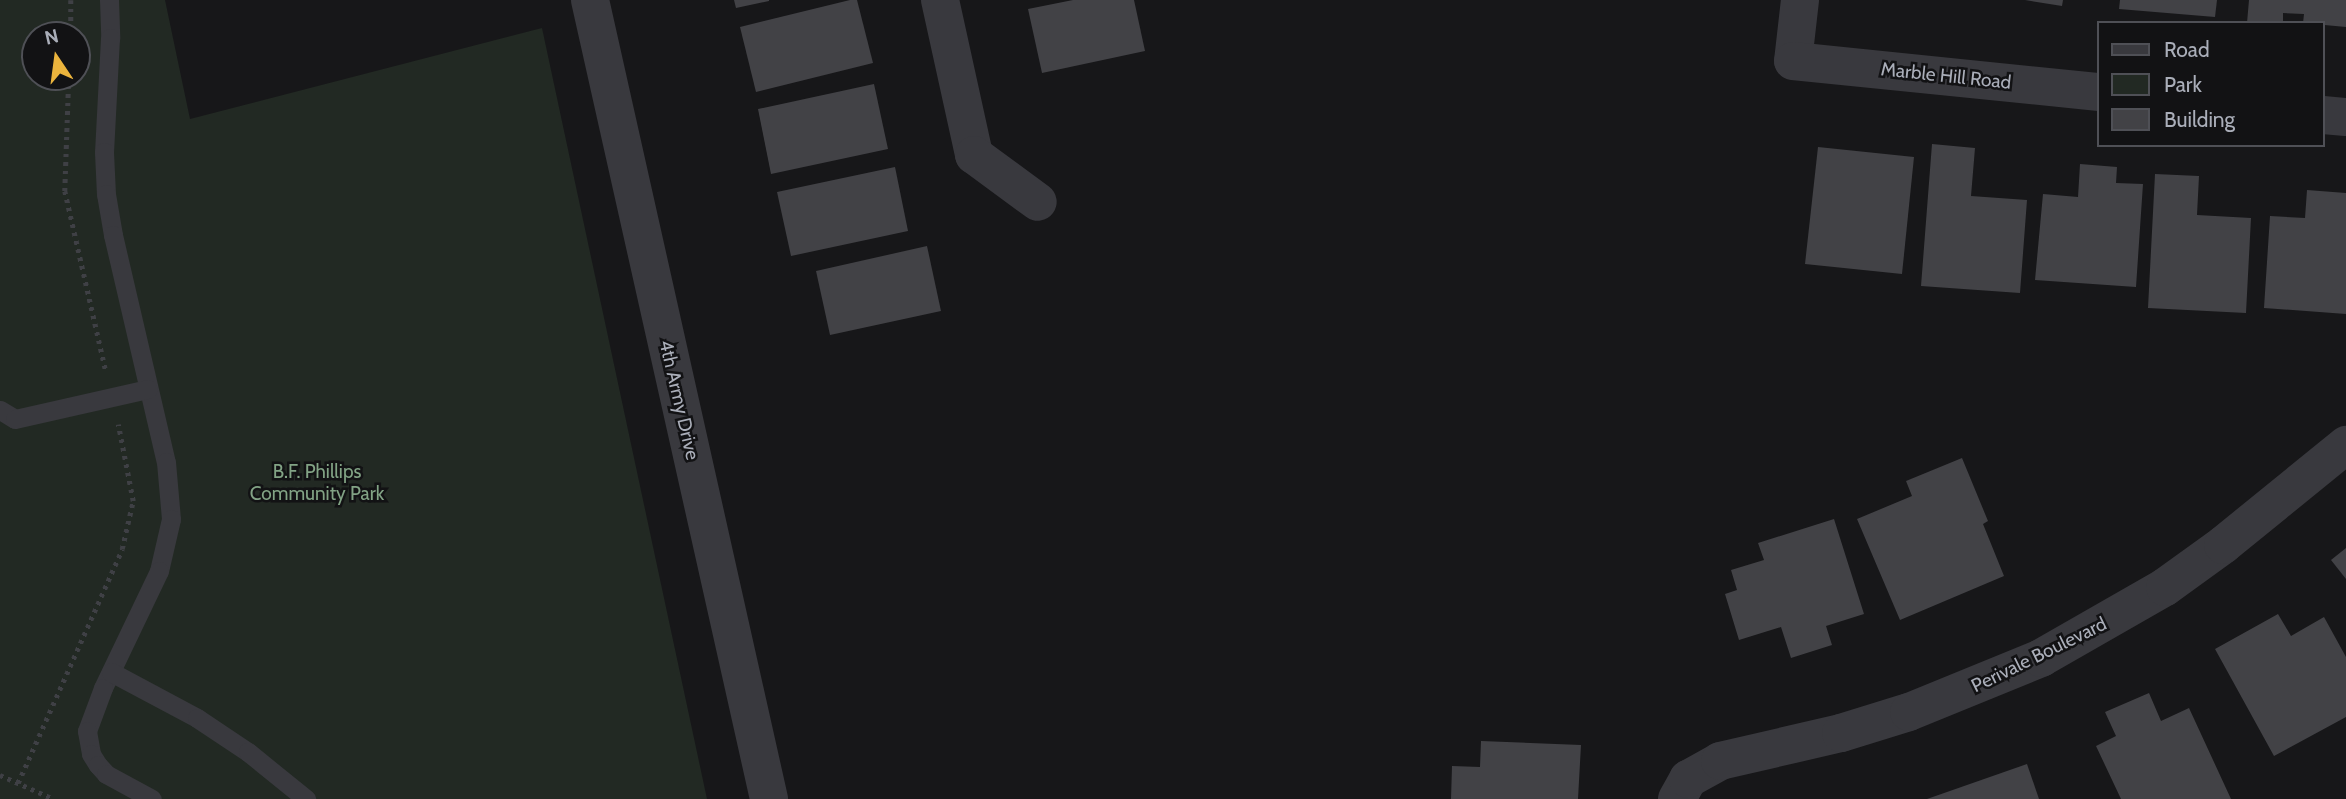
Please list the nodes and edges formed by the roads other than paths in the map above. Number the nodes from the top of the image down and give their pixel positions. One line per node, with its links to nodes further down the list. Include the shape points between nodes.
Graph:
1 (109, 0): 9 (lane, via 103,159 106,194)
2 (590, 0): 16 (street, 4th Army Drive)
3 (940, 0): 8 (street, via 974,155)
4 (1800, 0): 5 (street, Marble Hill Road, via 1793,61)
5 (2098, 92)
6 (2325, 115): 7 (street)
7 (2346, 117)
8 (1038, 202)
9 (148, 389): 10 (lane, via 15,419); 12 (lane, via 170,488 169,537 159,571)
10 (0, 410)
11 (2346, 445): 13 (street, Perivale Boulevard, via 2165,587 2041,658 1909,712 1720,761)
12 (111, 672): 14 (lane, via 89,721 91,754 106,774); 15 (lane, via 197,718)
13 (1682, 789)
14 (152, 799)
15 (306, 799)
16 (769, 799)

